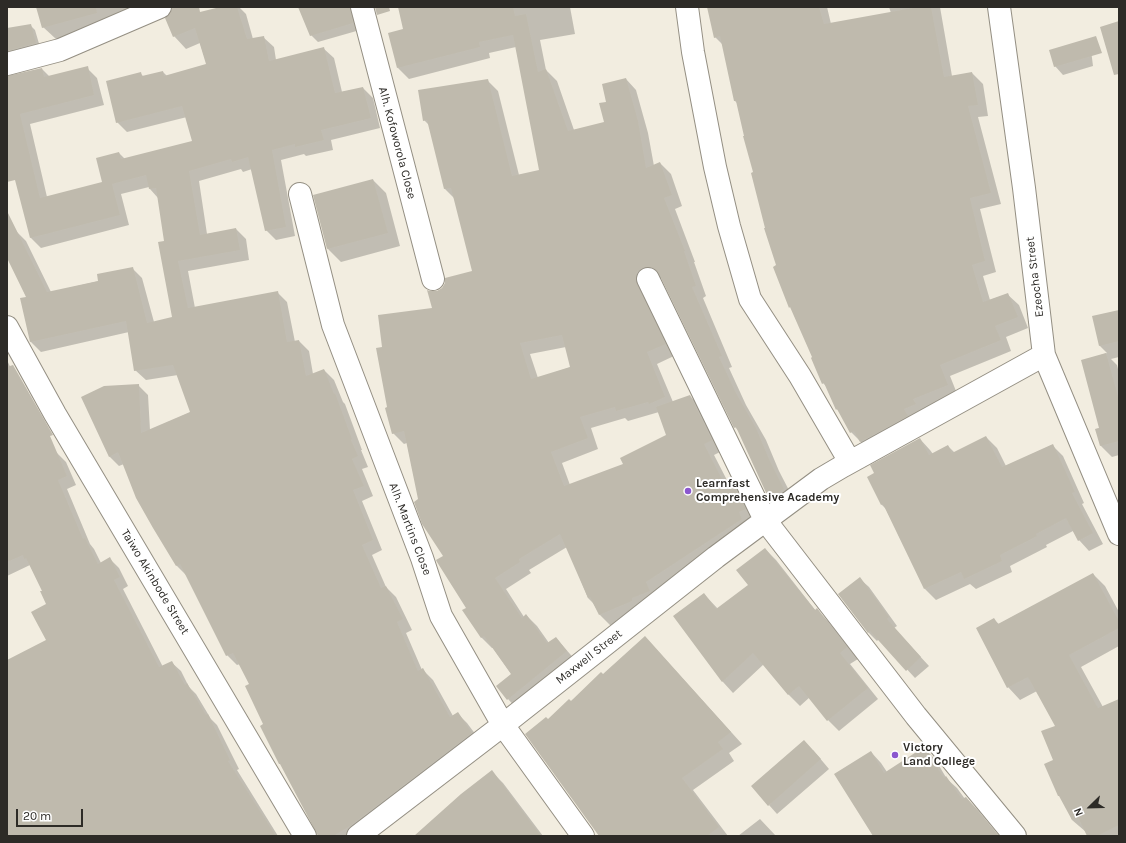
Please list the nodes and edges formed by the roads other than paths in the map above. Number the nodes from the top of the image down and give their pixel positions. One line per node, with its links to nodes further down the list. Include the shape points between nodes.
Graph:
1 (160, 7): 5 (street, via 60,50)
2 (362, 7): 7 (street, Alh. Kofoworola Close)
3 (687, 7): 11 (street, via 715,167 750,299 800,376)
4 (999, 7): 10 (street, Ezeocha Street)
5 (7, 64)
6 (300, 194): 14 (street, Alh. Martins Close, via 333,325 422,558 441,616)
7 (433, 279)
8 (648, 279): 12 (street)
9 (7, 327): 15 (street, Taiwo Akinbode Street, via 55,414)
10 (1044, 355): 11 (street, Maxwell Street); 13 (street, Ezeocha Street)
11 (846, 464): 12 (street, Maxwell Street)
12 (765, 520): 14 (street, Maxwell Street); 18 (street, via 916,716)
13 (1119, 534)
14 (502, 725): 16 (street, Maxwell Street); 17 (street, Alh. Martins Close)
15 (305, 836)
16 (358, 836)
17 (583, 836)
18 (1015, 836)

